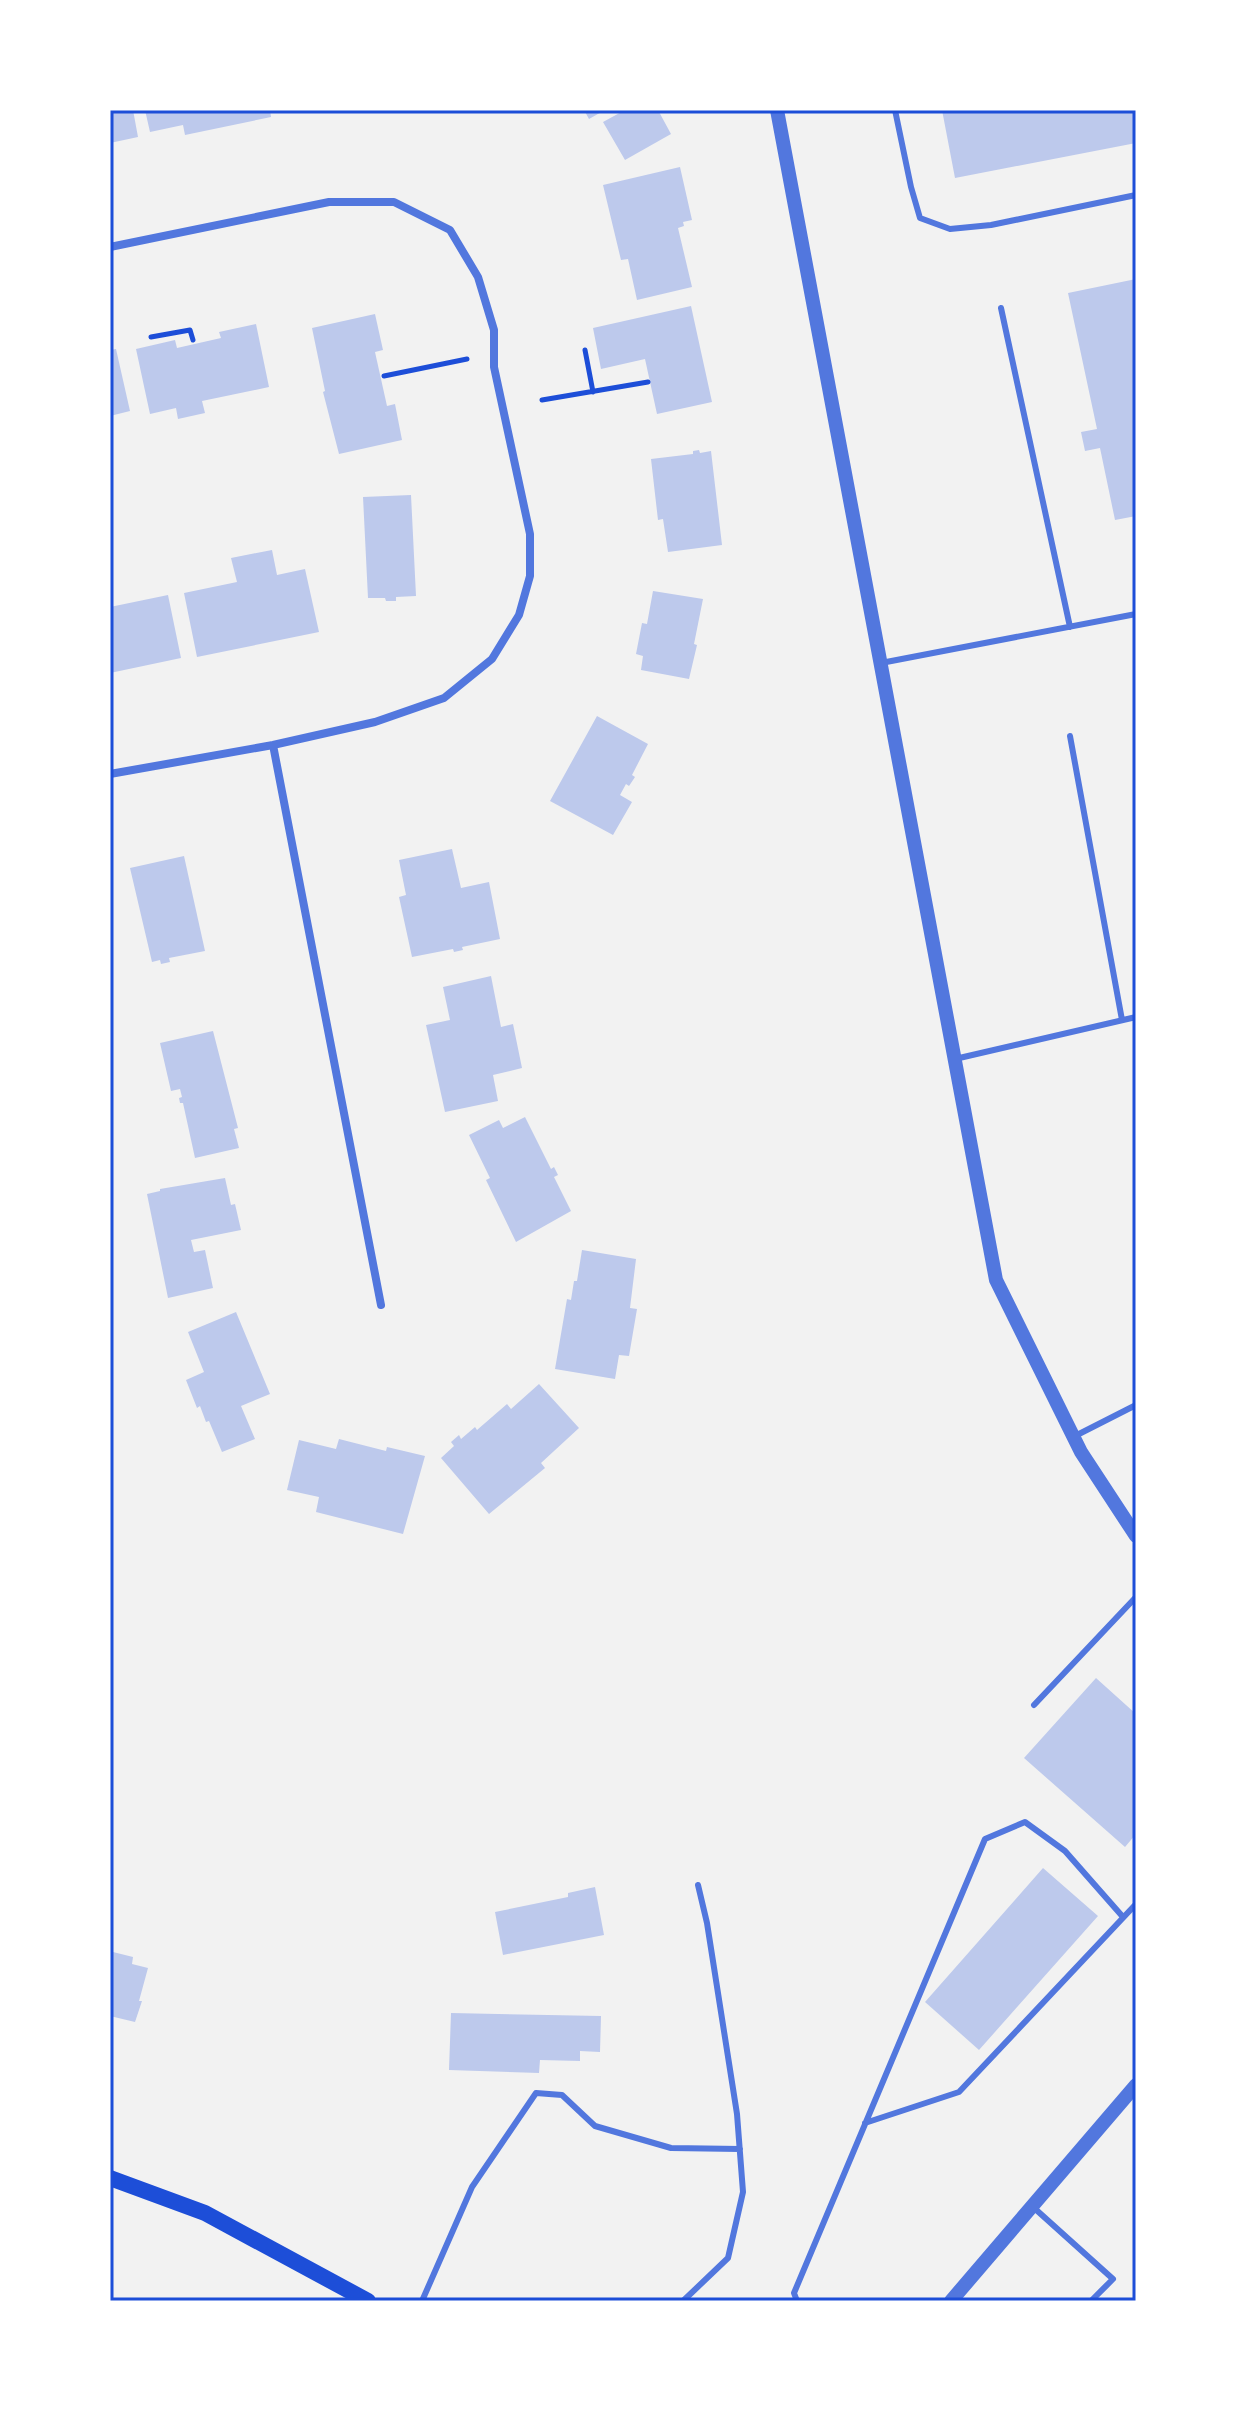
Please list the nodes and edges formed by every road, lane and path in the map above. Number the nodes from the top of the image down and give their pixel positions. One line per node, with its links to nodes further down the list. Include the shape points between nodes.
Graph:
1 (777, 110): 16 (street)
2 (895, 110): 3 (lane, via 920,218 950,229)
3 (1136, 195)
4 (110, 247): 18 (street, via 329,202 394,202 450,230 478,277 494,330 494,367 530,534 530,576 519,615 492,659 444,698 375,722)
5 (1001, 308): 15 (lane)
6 (151, 337): 7 (path, via 190,330)
7 (193, 340)
8 (585, 350): 12 (path)
9 (467, 359): 10 (path)
10 (384, 376)
11 (648, 382): 12 (path)
12 (593, 392): 13 (path)
13 (542, 400)
14 (1136, 614): 15 (lane)
15 (1070, 627): 16 (lane)
16 (881, 663): 22 (street)
17 (1070, 736): 21 (lane)
18 (273, 745): 19 (street); 23 (street)
19 (110, 774)
20 (1136, 1017): 21 (lane)
21 (1122, 1020): 22 (lane)
22 (955, 1059): 25 (street, via 996,1280)
23 (381, 1305)
24 (1136, 1405): 25 (lane)
25 (1074, 1437): 26 (street)
26 (1136, 1536)
27 (1136, 1597): 28 (lane)
28 (1034, 1705)
29 (698, 1885): 34 (lane)
30 (1136, 1904): 31 (lane)
31 (1123, 1917): 33 (lane, via 959,2092); 33 (lane, via 1065,1851 1025,1822 985,1839)
32 (1136, 2085): 36 (street)
33 (865, 2123): 40 (lane, via 794,2293)
34 (740, 2149): 38 (lane, via 671,2148 595,2126 562,2095 536,2093 472,2187); 39 (lane, via 743,2192 728,2258)
35 (110, 2178): 37 (main road, via 205,2213)
36 (1033, 2207): 41 (street); 42 (lane, via 1113,2279)
37 (368, 2301)
38 (422, 2301)
39 (683, 2301)
40 (797, 2301)
41 (951, 2301)
42 (1091, 2301)

